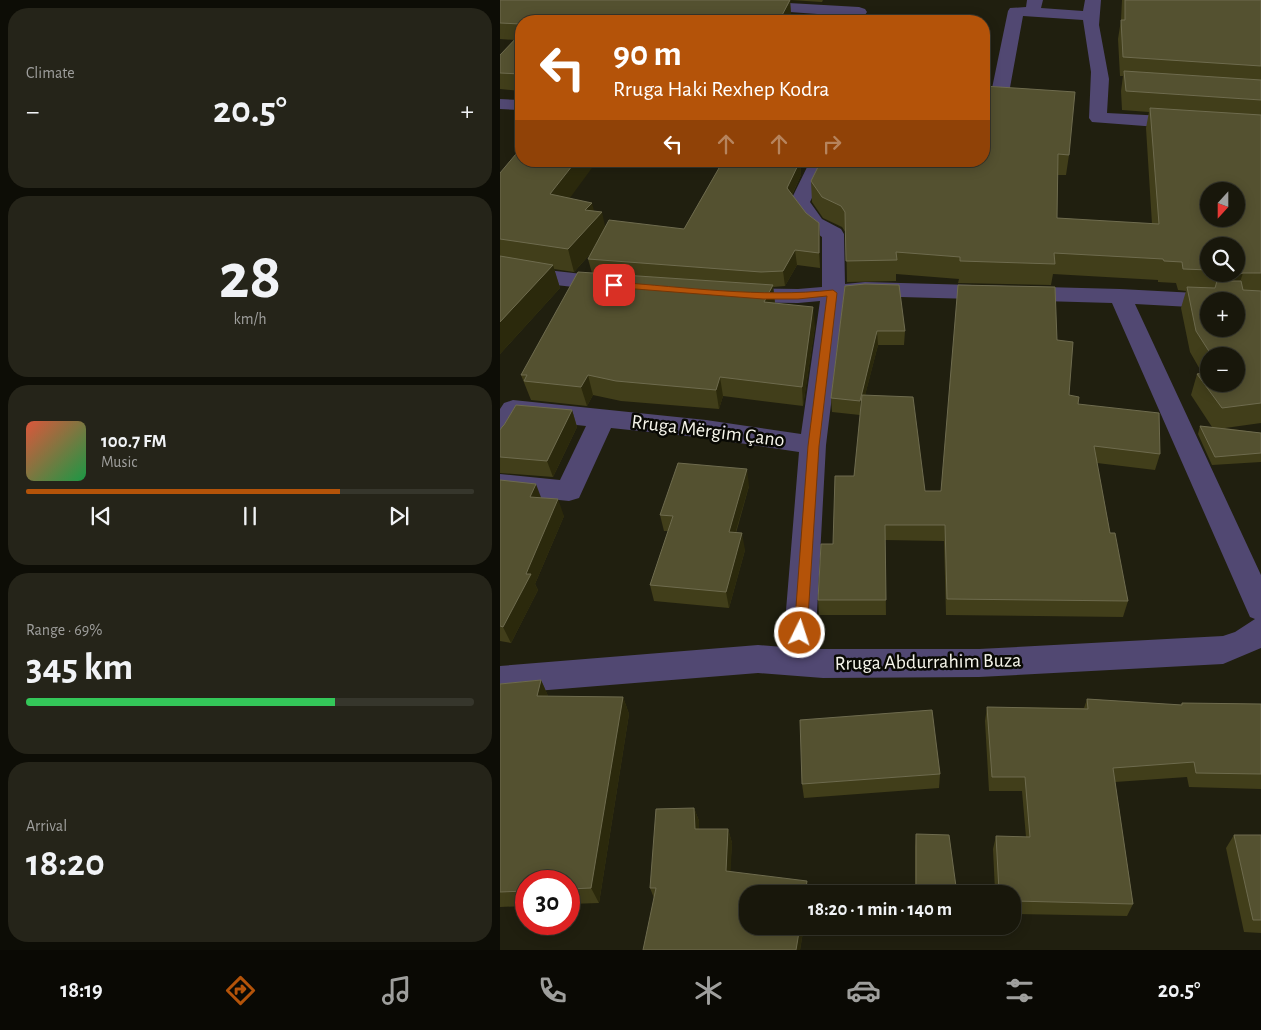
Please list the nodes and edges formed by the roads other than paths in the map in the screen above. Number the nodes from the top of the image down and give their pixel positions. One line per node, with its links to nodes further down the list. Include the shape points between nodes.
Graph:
1 (743, 5): 4 (street)
2 (1034, 6): 3 (street); 7 (street, via 1016,11)
3 (1091, 8): 5 (street, via 1090,27)
4 (860, 11)
5 (1100, 82): 6 (street); 10 (street, via 1098,118)
6 (1118, 84)
7 (1000, 93)
8 (500, 104): 9 (street)
9 (515, 105)
10 (1203, 125)
11 (817, 167): 14 (street, Rruga Mërgim Çano, via 800,202 815,223 833,234)
12 (500, 269): 13 (street, via 580,282)
13 (630, 286)
14 (833, 293): 15 (street, via 798,296); 16 (street, via 865,289); 20 (street, Rruga Mërgim Çano)
15 (717, 294)
16 (1120, 296): 17 (street); 22 (street)
17 (1200, 300)
18 (603, 418): 19 (street, Rruga Mërgim Çano, via 513,409); 20 (street, Rruga Mërgim Çano, via 706,429); 21 (street, Rruga Mërgim Çano, via 569,491)
19 (500, 434)
20 (813, 446): 24 (street, Rruga Mërgim Çano)
21 (500, 484)
22 (1261, 608)
23 (1261, 630): 24 (street, Rruga Abdurrahim Buza, via 1246,642 1223,650 979,663)
24 (798, 662): 25 (street, Rruga Abdurrahim Buza, via 758,659)
25 (500, 680)

